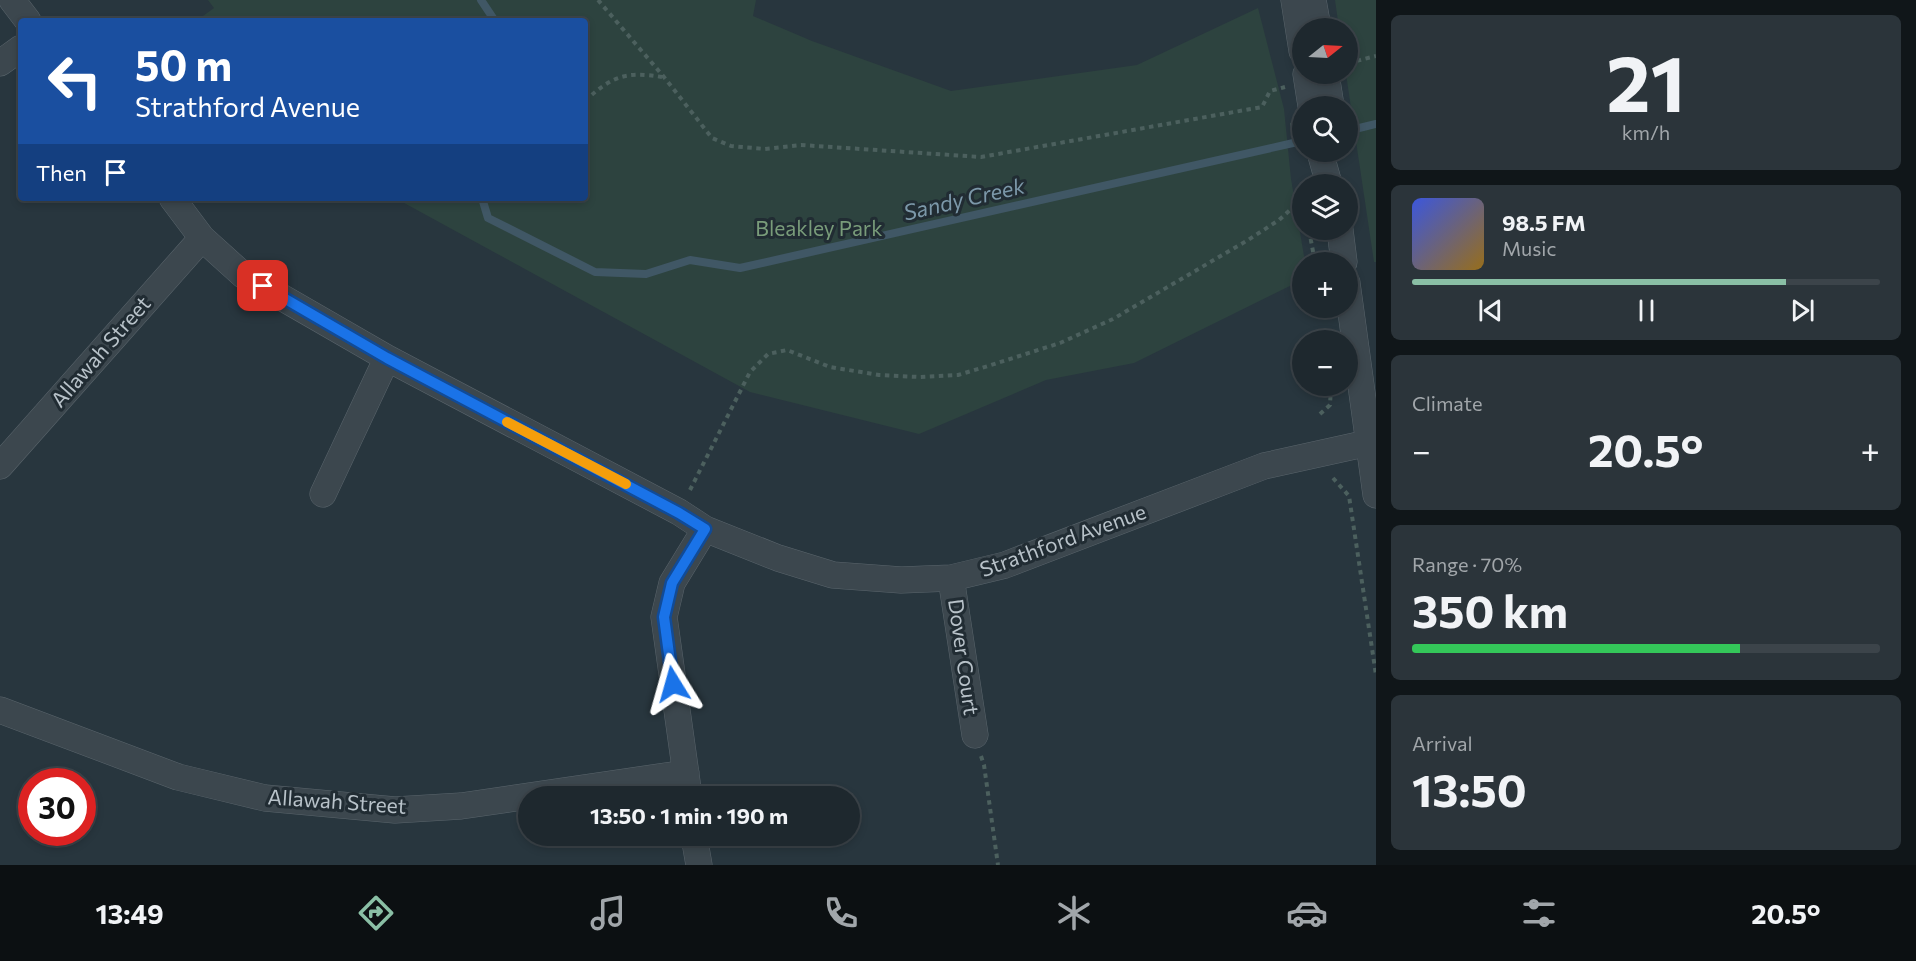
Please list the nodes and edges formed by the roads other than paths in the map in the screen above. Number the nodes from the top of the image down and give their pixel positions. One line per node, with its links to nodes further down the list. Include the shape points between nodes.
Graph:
1 (12, 0): 4 (street)
2 (1294, 0): 5 (street)
3 (1313, 0): 6 (street)
4 (26, 18)
5 (1297, 18)
6 (1316, 18)
7 (18, 50): 8 (street)
8 (0, 63)
9 (174, 201): 10 (street, Strathford Avenue)
10 (202, 238): 12 (street, Strathford Avenue, via 243,275); 14 (street, Allawah Street)
11 (1352, 318): 13 (street)
12 (387, 358): 15 (street); 17 (street, Strathford Avenue)
13 (1368, 443): 16 (street); 18 (street, Strathford Avenue, via 1264,466 1005,565)
14 (0, 466)
15 (323, 494)
16 (1376, 495)
17 (705, 529): 18 (street, Strathford Avenue, via 834,575 901,580); 21 (street, via 672,583 664,617)
18 (951, 578): 20 (street, Dover Court)
19 (0, 710): 21 (street, Allawah Street, via 178,777 265,798 383,809 461,806)
20 (975, 735)
21 (687, 785)
22 (696, 846): 23 (street)
23 (699, 865)

